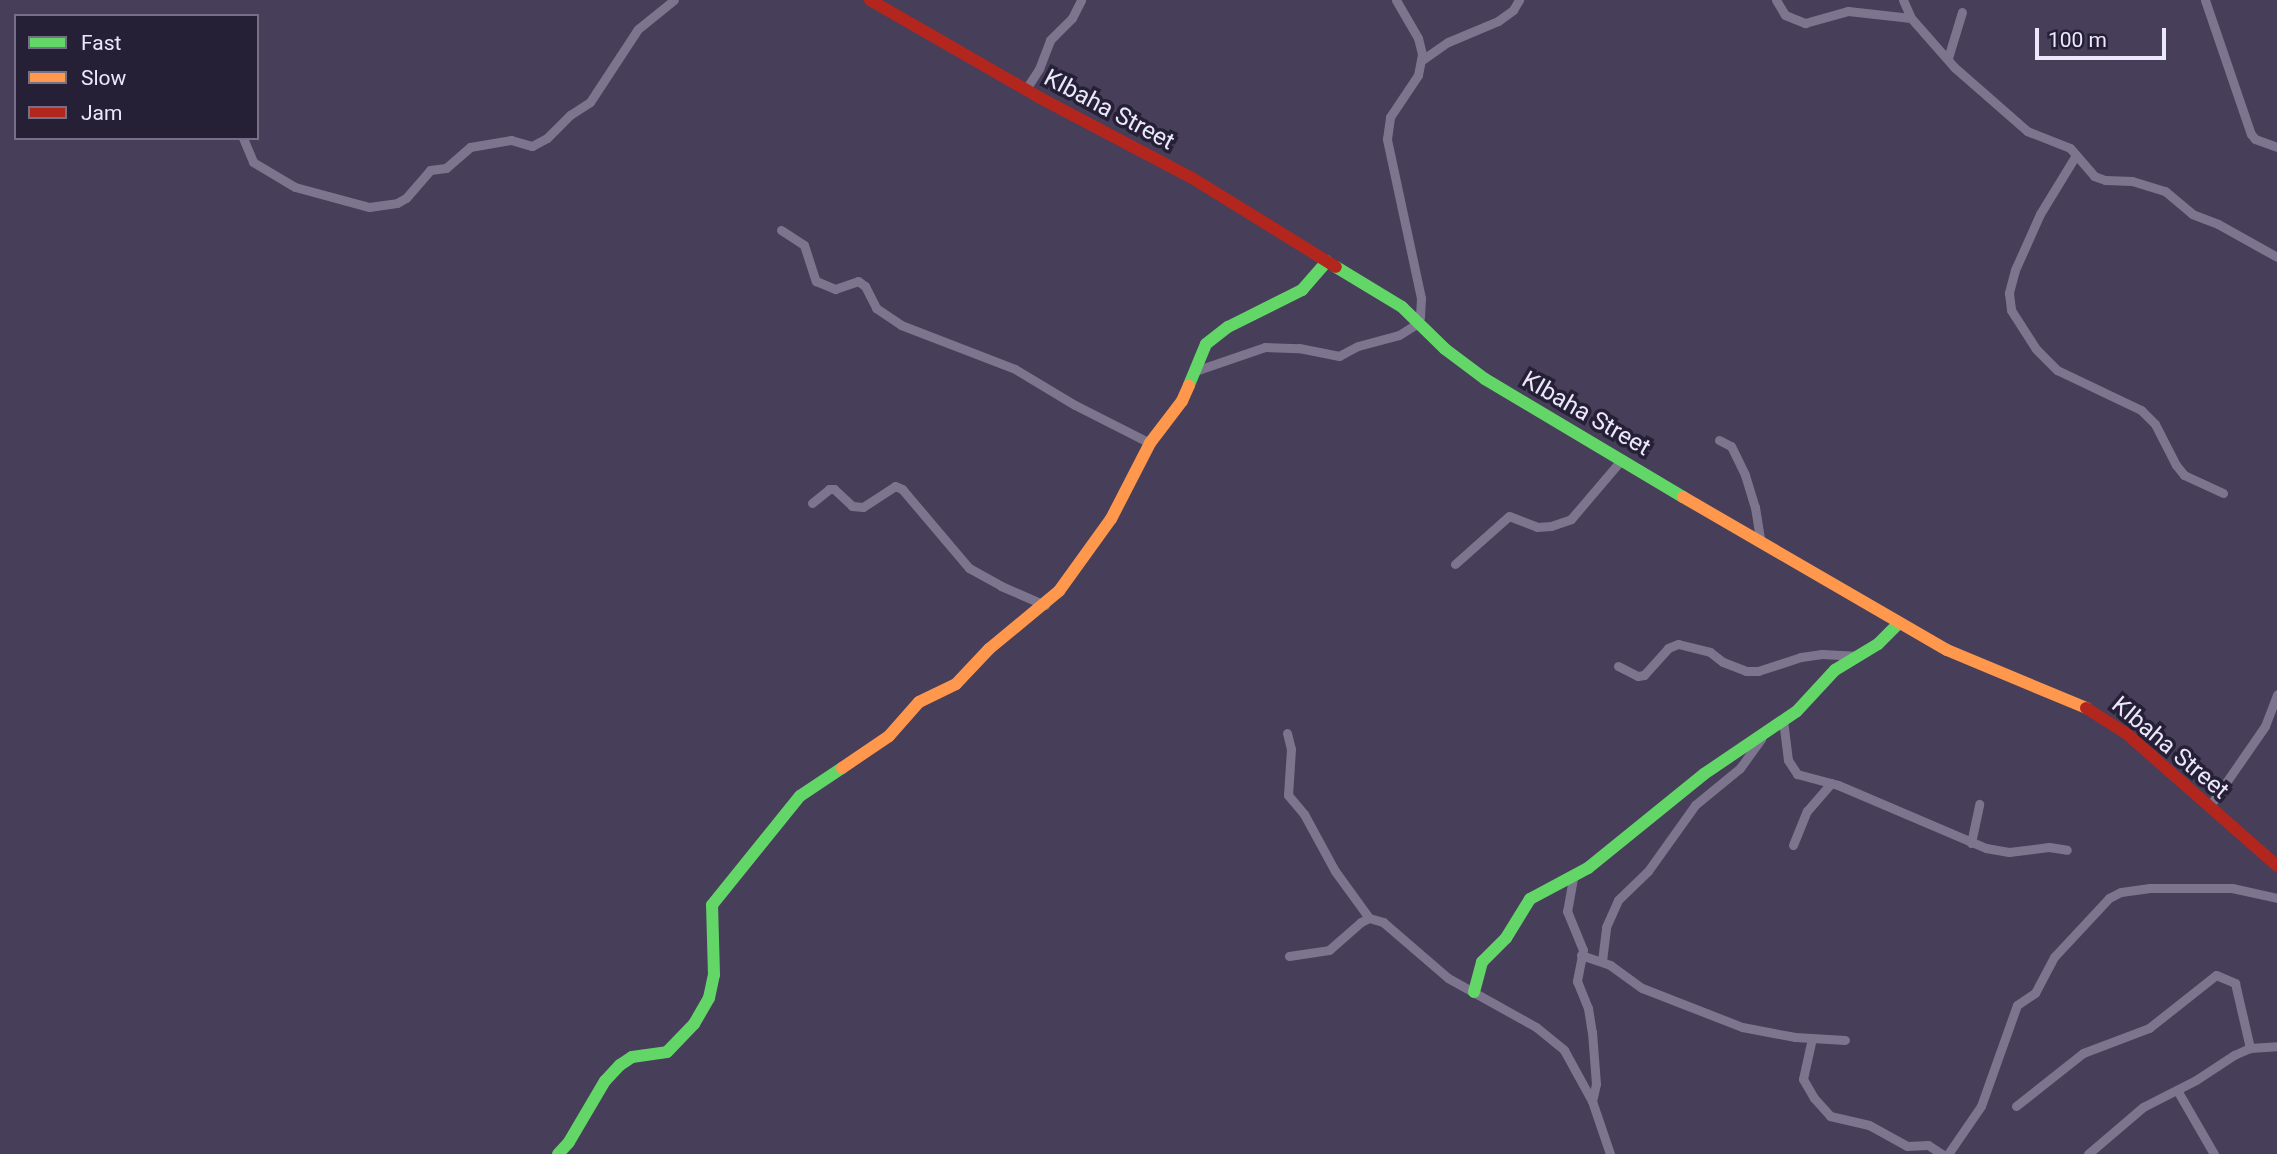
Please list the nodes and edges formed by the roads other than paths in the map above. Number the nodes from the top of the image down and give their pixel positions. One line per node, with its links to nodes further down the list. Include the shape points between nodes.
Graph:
1 (674, 0): 14 (street, via 638,29 590,102 547,138 532,145 511,140 470,147 446,168 430,170 397,203 369,207 295,187 253,162)
2 (870, 0): 13 (street, KIbaha Street)
3 (1081, 0): 13 (street, via 1072,18 1049,40)
4 (1396, 0): 12 (street, via 1418,38)
5 (1519, 0): 12 (street, via 1498,21 1448,42)
6 (1776, 0): 10 (street, via 1785,15 1805,23 1837,12)
7 (1903, 0): 10 (street)
8 (2205, 0): 15 (street, via 2251,134)
9 (1962, 12): 11 (street)
10 (1910, 18): 11 (street)
11 (1948, 58): 16 (street, via 2018,124 2064,144)
12 (1422, 60): 20 (street, via 1418,75 1390,117 1387,139 1421,298)
13 (1026, 89): 19 (street, KIbaha Street, via 1192,178)
14 (244, 140)
15 (2277, 147)
16 (2076, 155): 18 (street, via 2094,176 2165,191 2192,214); 25 (street, via 2040,214 2015,270 2009,293 2011,310 2036,349 2057,370 2141,410 2155,424 2184,475)
17 (781, 230): 23 (street, via 804,245 816,281 835,289 858,281 866,286 876,308 901,325 1015,369)
18 (2277, 257)
19 (1327, 261): 20 (street, KIbaha Street); 21 (street, via 1302,290 1210,339)
20 (1418, 321): 21 (street, via 1399,335 1339,356 1265,347); 24 (street, KIbaha Street, via 1485,379)
21 (1195, 371): 23 (street, via 1178,408)
22 (1718, 440): 27 (street, via 1731,446 1745,475)
23 (1150, 443): 29 (street, via 1096,542)
24 (1622, 459): 27 (street, KIbaha Street); 28 (street, via 1571,519 1537,527 1509,516)
25 (2223, 493)
26 (812, 503): 29 (street, via 834,489 852,506 863,507 895,486 902,489 969,568)
27 (1761, 543): 30 (street, KIbaha Street)
28 (1455, 564)
29 (1045, 605): 58 (street, via 989,649 956,684 919,702 889,736 800,796 780,817 712,905 715,975 709,998 694,1024 667,1052 632,1057 620,1065)
30 (1899, 623): 31 (street, via 1878,644); 39 (street, KIbaha Street, via 1972,661 2102,716)
31 (1855, 656): 32 (street, via 1822,654 1746,671 1710,652 1678,644 1668,648 1644,675); 34 (street)
32 (1618, 666)
33 (2277, 694): 39 (street, via 2264,726)
34 (1783, 720): 36 (street); 37 (street, via 1791,768 1803,777)
35 (1287, 733): 46 (street, via 1292,748 1288,795)
36 (1762, 737): 44 (street, via 1704,774); 49 (street, via 1740,768 1695,805 1648,871 1618,900 1606,927)
37 (1831, 783): 40 (street); 41 (street, via 1807,811)
38 (1979, 804): 40 (street)
39 (2209, 807): 43 (street, KIbaha Street)
40 (1971, 843): 42 (street, via 2008,852 2049,847)
41 (1793, 845)
42 (2067, 850)
43 (2277, 866)
44 (1573, 878): 48 (street, via 1567,911 1581,940); 50 (street, via 1541,892 1525,906 1506,938 1482,962)
45 (2277, 898): 61 (street, via 2232,888 2150,888 2109,898 2054,957 2035,993 2017,1005 1981,1106)
46 (1369, 918): 47 (street, via 1329,950); 50 (street, via 1392,928 1429,963)
47 (1289, 956)
48 (1581, 956): 49 (street); 56 (street, via 1577,981 1591,1018 1596,1072)
49 (1602, 961): 51 (street, via 1642,988 1742,1027)
50 (1474, 992): 56 (street, via 1536,1027 1564,1050)
51 (1812, 1038): 52 (street); 60 (street, via 1803,1079 1825,1111 1843,1121 1869,1125 1907,1146 1928,1145)
52 (1845, 1040)
53 (2277, 1046): 54 (street)
54 (2250, 1048): 55 (street); 57 (street, via 2235,983 2216,975 2149,1028 2083,1053)
55 (2177, 1090): 62 (street, via 2130,1115); 63 (street)
56 (1592, 1101): 59 (street)
57 (2016, 1106)
58 (558, 1154)
59 (1610, 1154)
60 (1942, 1154)
61 (1948, 1154)
62 (2088, 1154)
63 (2214, 1154)

